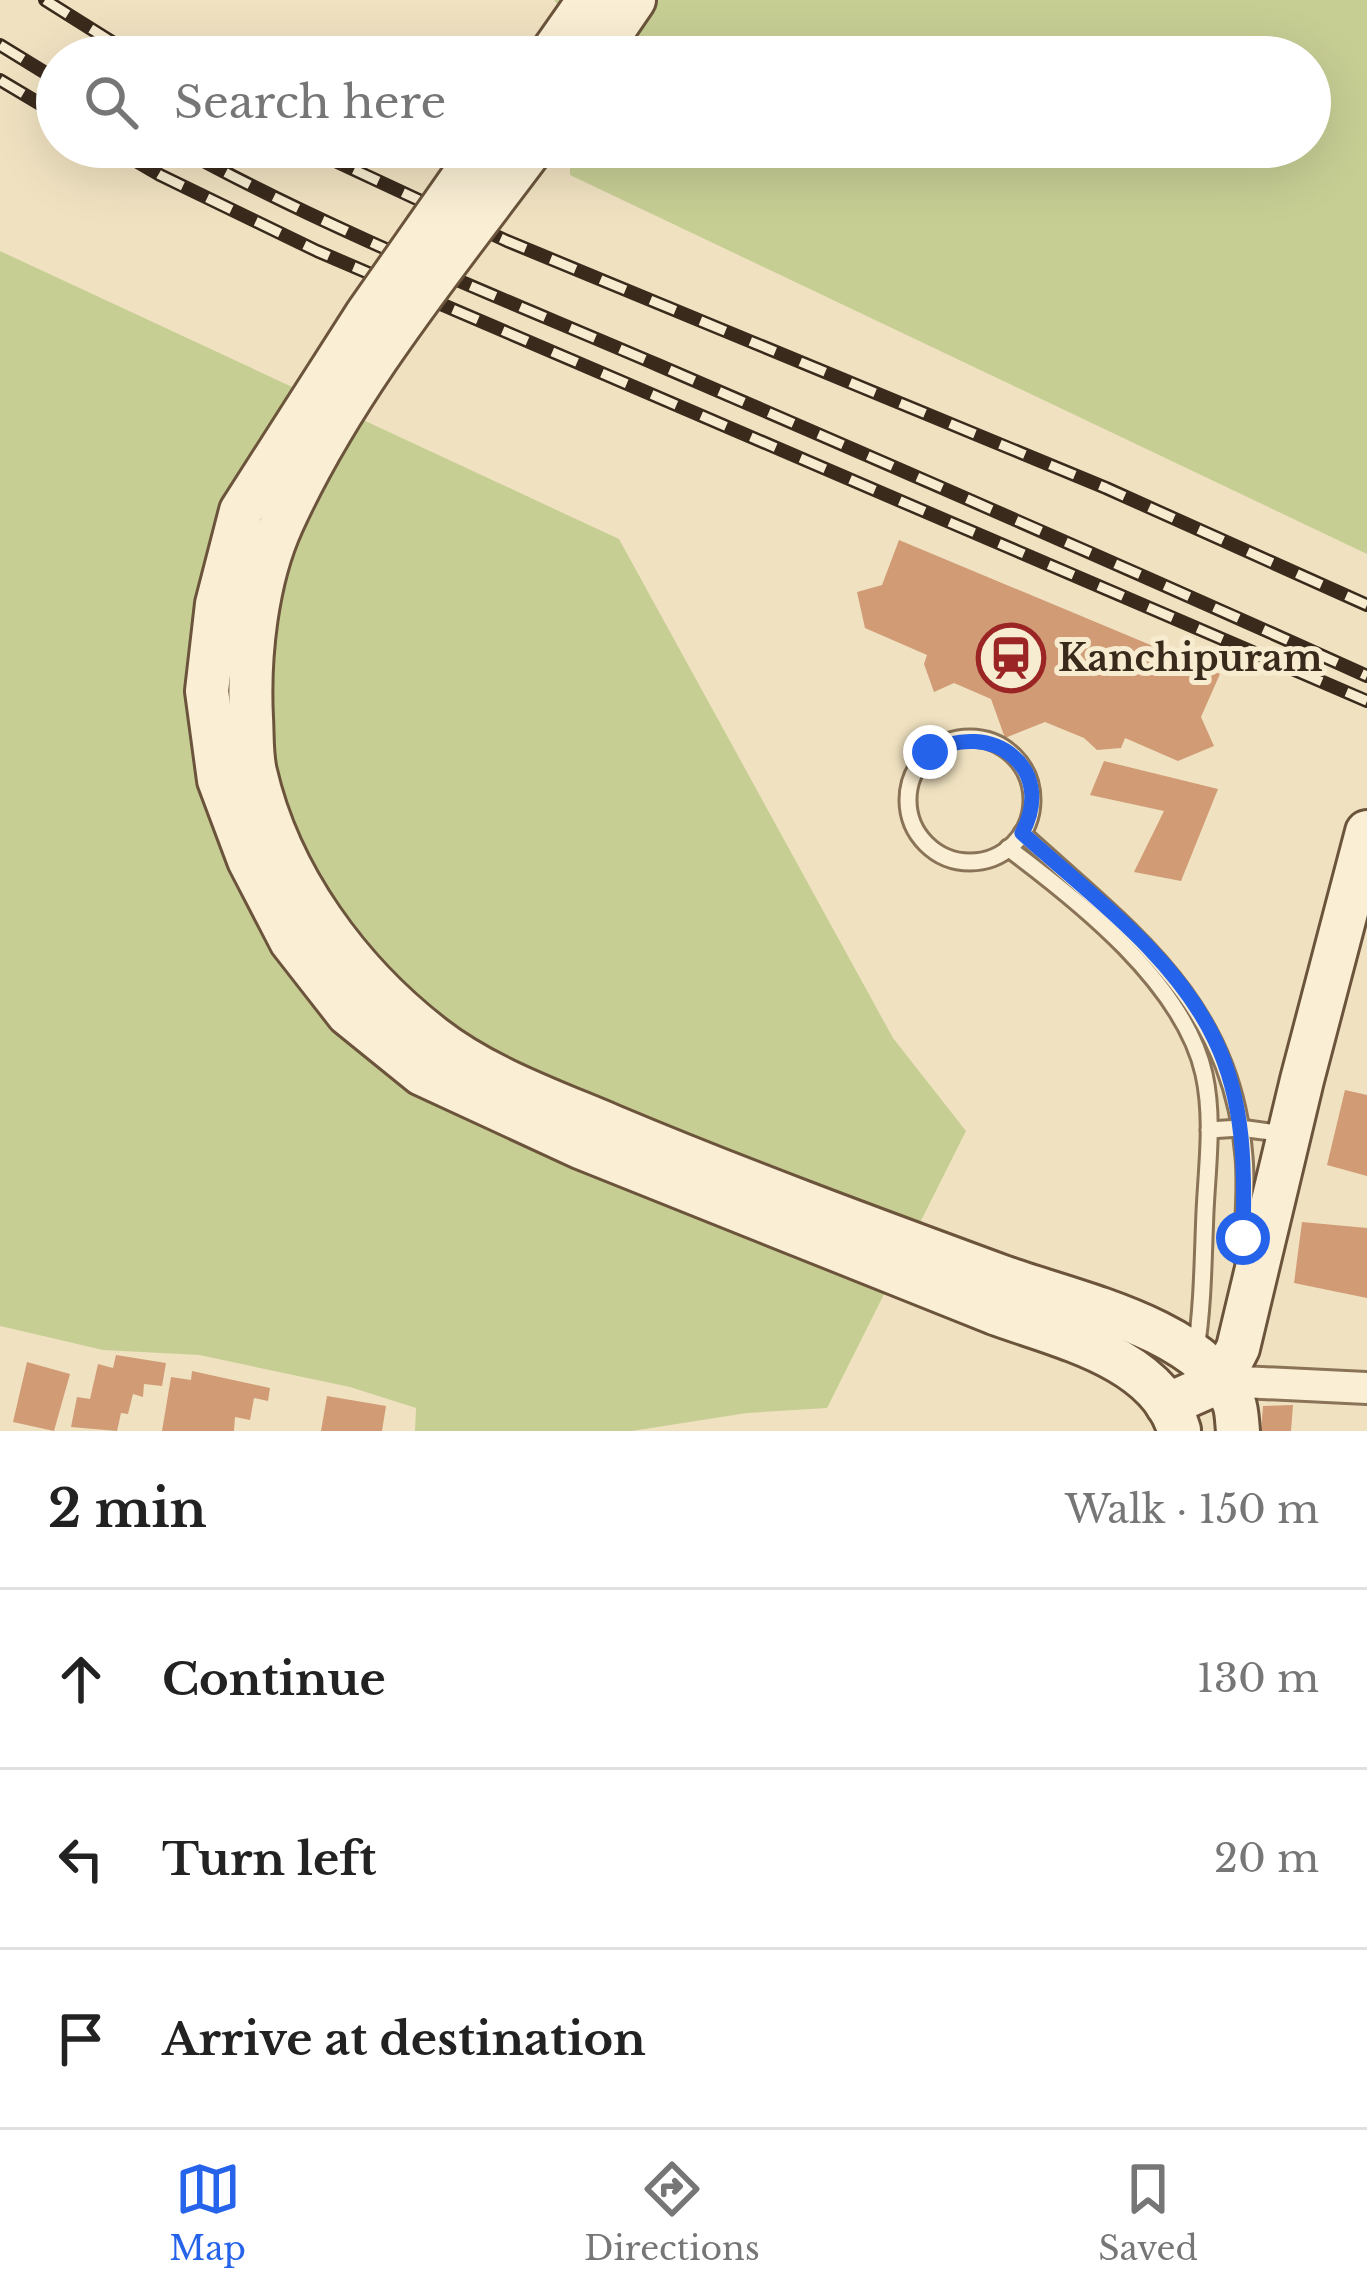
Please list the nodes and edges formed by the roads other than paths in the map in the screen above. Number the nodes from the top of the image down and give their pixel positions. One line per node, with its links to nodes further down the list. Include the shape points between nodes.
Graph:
1 (589, 0): 3 (main road)
2 (634, 0): 4 (main road)
3 (564, 36)
4 (609, 36)
5 (470, 168): 13 (main road, bridge, via 241,511 217,604 207,691 219,780 249,860 291,941 348,1014 422,1074 599,1156)
6 (518, 168): 13 (main road, bridge, via 368,375 280,526 259,604 250,686 254,770 280,848 321,920 374,986 437,1040 513,1083)
7 (1367, 832): 12 (main road)
8 (1022, 833): 9 (lane); 9 (lane, via 1030,788 1009,752 970,738 930,752 909,785 922,841 956,861); 10 (lane, via 1153,954 1190,1000 1215,1039)
9 (1008, 848): 11 (lane, via 1100,924 1168,1000 1203,1071)
10 (1240, 1128): 11 (lane); 12 (lane); 14 (lane, via 1244,1195)
11 (1209, 1130): 14 (lane)
12 (1288, 1134): 14 (main road)
13 (1002, 1296): 14 (main road, via 1171,1338); 16 (main road, via 1134,1372)
14 (1218, 1361): 15 (street); 16 (main road); 17 (main road)
15 (1367, 1388)
16 (1173, 1418)
17 (1238, 1431)

